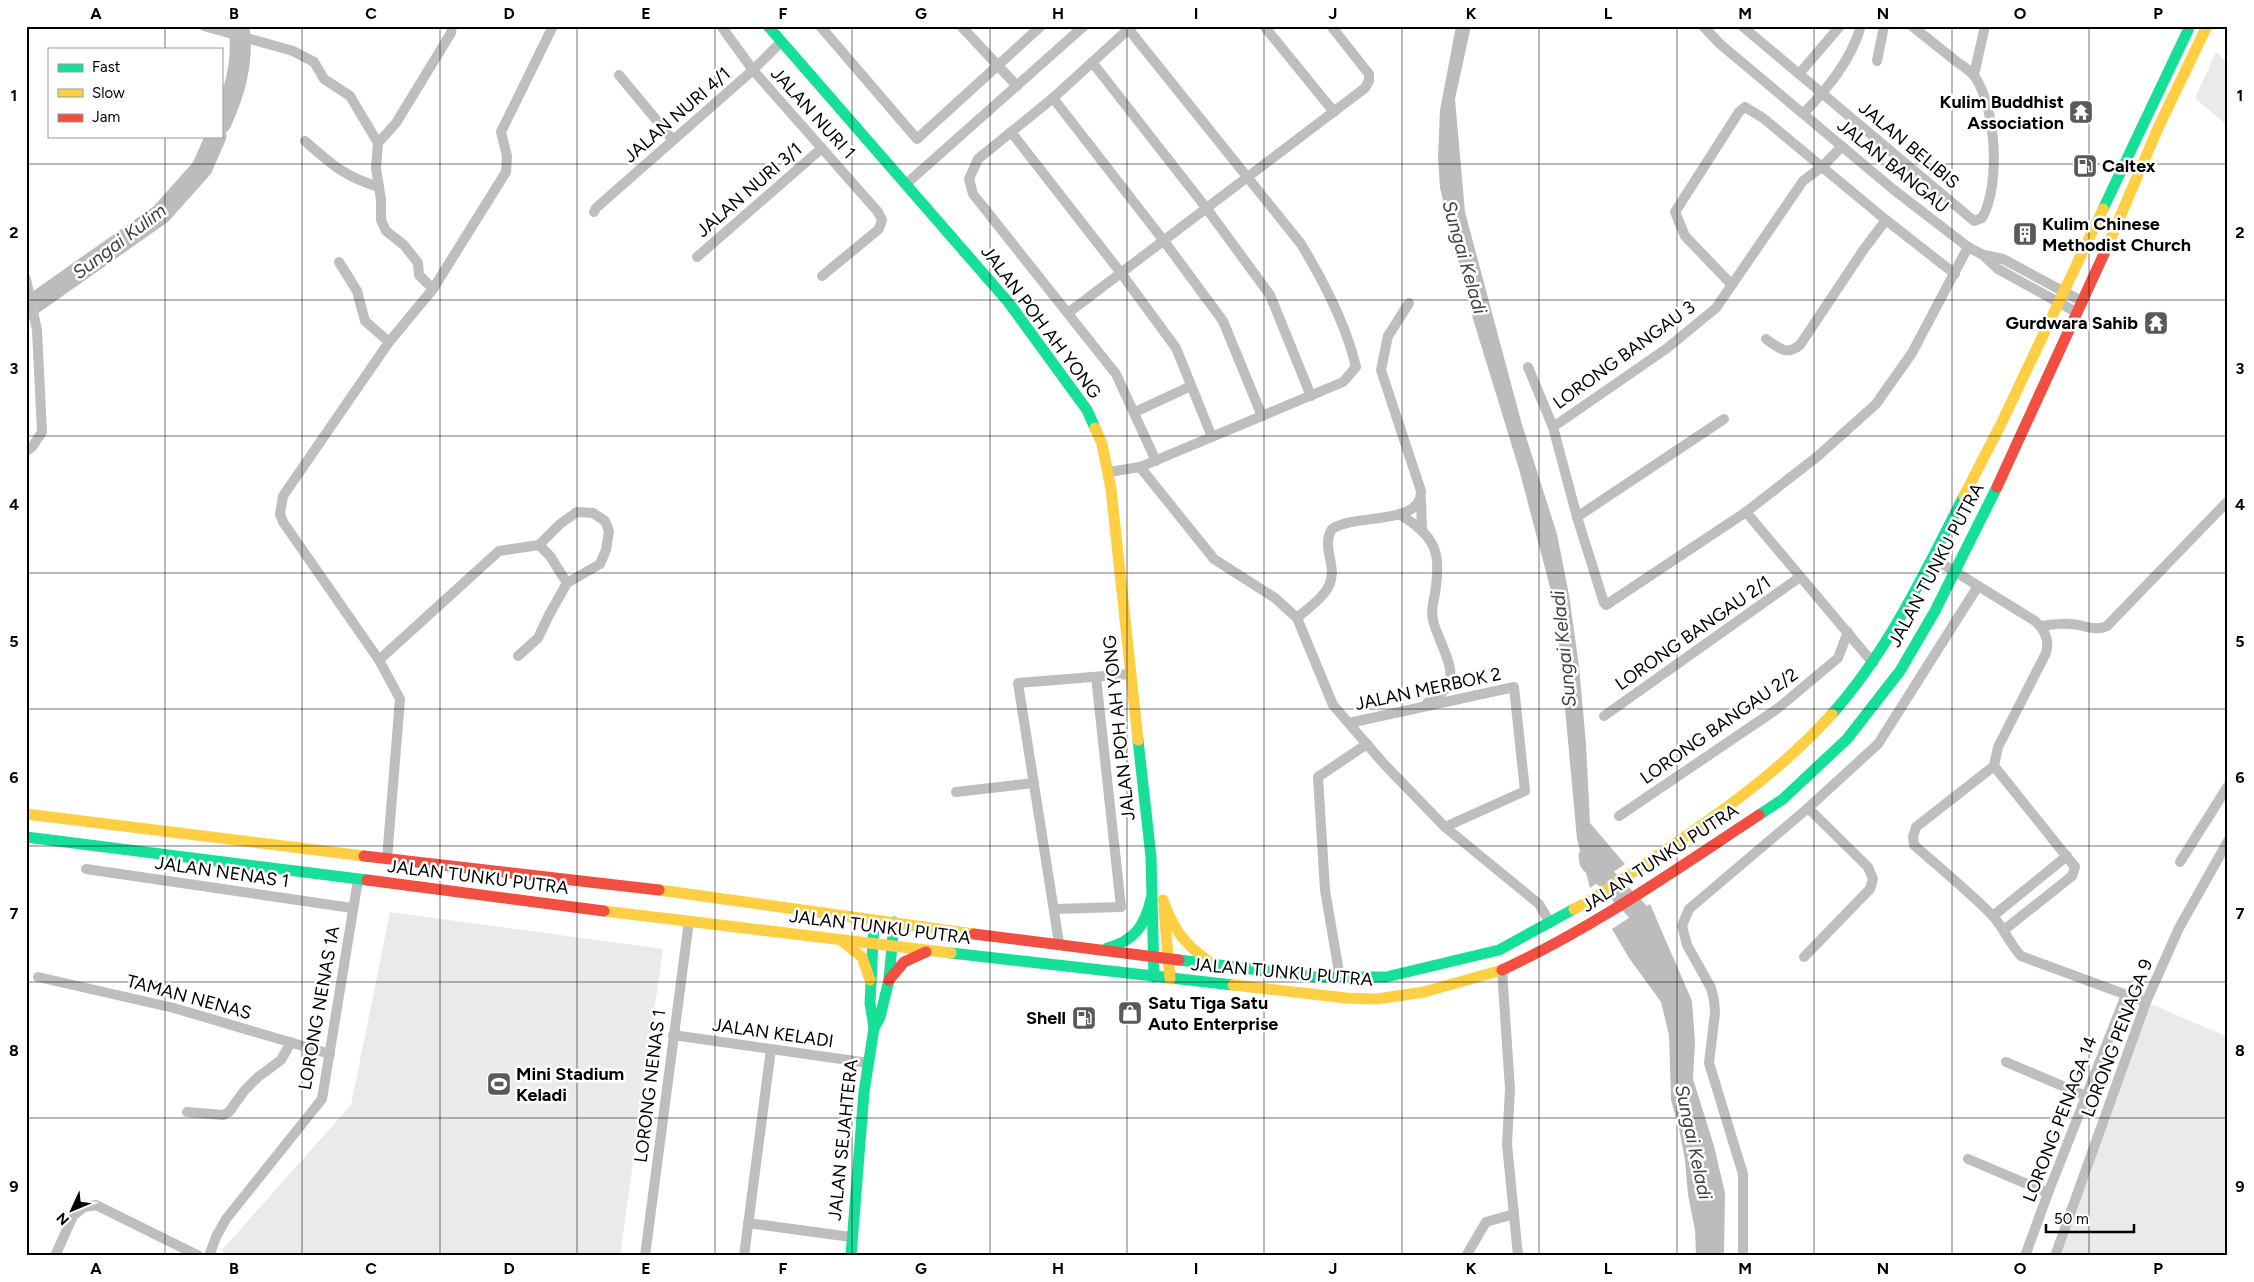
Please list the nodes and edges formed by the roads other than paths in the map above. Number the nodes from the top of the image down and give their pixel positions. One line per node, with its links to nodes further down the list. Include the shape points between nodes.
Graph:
1 (204, 26): 38 (street, via 293,51 314,62 324,79 350,96)
2 (452, 26): 38 (street, via 451,33 396,123)
3 (553, 26): 60 (street, via 501,132 507,156 506,172)
4 (721, 26): 26 (street, JALAN NURI 1)
5 (768, 26): 22 (main road, JALAN POH AH YONG)
6 (820, 26): 25 (street, via 916,139)
7 (960, 26): 25 (street)
8 (1041, 26): 25 (street)
9 (1084, 26): 30 (street)
10 (1264, 26): 33 (street)
11 (1331, 26): 33 (street, via 1369,74 1365,88)
12 (1702, 26): 34 (street, JALAN BANGAU)
13 (1742, 26): 27 (street, JALAN BELIBIS)
14 (1840, 26): 27 (street)
15 (1861, 26): 31 (street, via 1851,52)
16 (1884, 26): 23 (street)
17 (1912, 26): 29 (street)
18 (1985, 26): 29 (street)
19 (2190, 26): 55 (main road, JALAN TUNKU PUTRA)
20 (2207, 26): 63 (main road, JALAN TUNKU PUTRA)
21 (1129, 27): 24 (street); 42 (street)
22 (781, 42): 26 (street, JALAN NURI 4/1); 43 (main road, JALAN POH AH YONG)
23 (1876, 61)
24 (1092, 62): 32 (street); 45 (street)
25 (997, 65): 30 (street)
26 (753, 70): 36 (street, JALAN NURI 4/1); 40 (street, JALAN NURI 1)
27 (1799, 74): 31 (street, JALAN BELIBIS)
28 (619, 75): 36 (street)
29 (1974, 75): 31 (street, JALAN BELIBIS, via 1984,96 1994,160 1989,206 1982,218 1974,221)
30 (1017, 86): 43 (street)
31 (1822, 94): 34 (street)
32 (1053, 98): 35 (street); 48 (street)
33 (1334, 112): 42 (street)
34 (1804, 113): 39 (street, JALAN BANGAU)
35 (1011, 132): 53 (street); 67 (street, via 978,159 969,178 973,194)
36 (673, 140): 46 (street, JALAN NURI 4/1)
37 (305, 141): 44 (street, via 336,168 358,181)
38 (378, 143): 44 (street, via 376,168)
39 (1842, 146): 41 (street, LORONG BANGAU 3); 49 (street, JALAN BANGAU)
40 (822, 148): 51 (street, JALAN NURI 3/1); 56 (street, JALAN NURI 1, via 882,220 879,229)
41 (1823, 166): 47 (street); 59 (street, LORONG BANGAU 3, via 1803,181); 59 (street, via 1753,111 1745,107 1739,112 1675,212 1685,236)
42 (1248, 178): 45 (street); 73 (street, via 1301,244 1318,273 1351,346 1356,367 1343,382)
43 (906, 184): 82 (main road, JALAN POH AH YONG, via 1009,303 1069,382 1087,410 1102,444)
44 (379, 187): 60 (street, via 381,220 386,231 404,245 418,263 419,275)
45 (1207, 209): 48 (street); 73 (street, via 1270,295)
46 (594, 212)
47 (1886, 220): 54 (street); 69 (street, via 1800,345 1793,351 1782,350)
48 (1164, 241): 53 (street); 75 (street, via 1223,321)
49 (1968, 247): 50 (street, JALAN BANGAU); 54 (street)
50 (1983, 255): 58 (street, via 2003,259); 62 (street, JALAN BANGAU, via 1998,269)
51 (697, 257)
52 (339, 262): 70 (street, via 357,291 365,321)
53 (1122, 273): 67 (street); 72 (street, via 1176,348)
54 (1956, 274): 85 (street, via 1912,353 1876,404 1818,456)
55 (2071, 274): 58 (street, via 2056,282); 61 (main road, JALAN TUNKU PUTRA)
56 (822, 276)
57 (26, 279): 79 (street, via 36,330 42,432)
58 (2044, 281): 61 (street)
59 (1732, 286): 77 (street, LORONG BANGAU 3, via 1716,308 1666,349)
60 (433, 289): 70 (street)
61 (2063, 291): 63 (street); 65 (main road, JALAN TUNKU PUTRA)
62 (2038, 292): 65 (street, JALAN BANGAU); 68 (street, via 2049,309)
63 (2081, 301): 66 (main road, JALAN TUNKU PUTRA)
64 (1409, 303): 83 (street, via 1388,336 1381,370)
65 (2057, 303): 66 (street, JALAN BANGAU); 68 (main road, JALAN TUNKU PUTRA)
66 (2076, 312): 91 (main road, JALAN TUNKU PUTRA, via 2004,473)
67 (1068, 313): 74 (street, via 1116,374)
68 (2049, 321): 90 (main road, JALAN TUNKU PUTRA)
69 (1766, 339)
70 (389, 342): 99 (street, via 283,496 280,514)
71 (1528, 367): 77 (street)
72 (1191, 386): 74 (street); 78 (street)
73 (1311, 396): 75 (street)
74 (1135, 412): 80 (street)
75 (1262, 416): 78 (street)
76 (1724, 419): 87 (street)
77 (1553, 426): 87 (street)
78 (1212, 437): 80 (street)
79 (26, 451)
80 (1156, 461): 81 (street)
81 (1140, 467): 82 (street); 95 (street, via 1214,559 1275,598)
82 (1109, 472): 101 (main road, JALAN POH AH YONG)
83 (1421, 499): 86 (street, via 1415,508); 88 (street)
84 (2228, 502): 96 (street, via 2107,626)
85 (1746, 512): 87 (street, via 1606,605); 92 (street)
86 (1399, 514): 88 (street); 95 (street, via 1347,521 1332,529 1327,542 1331,581 1326,591)
87 (1577, 517)
88 (1422, 531): 103 (street, via 1437,554 1432,620 1450,675 1446,688)
89 (539, 545): 93 (street); 93 (street, via 577,512 593,512 605,520 609,530 600,564); 99 (street, via 499,551)
90 (1933, 558): 91 (street); 100 (main road, JALAN TUNKU PUTRA)
91 (1953, 570): 94 (street); 143 (main road, JALAN TUNKU PUTRA, via 1935,610 1900,671 1847,739 1812,774 1783,799 1601,919)
92 (1800, 577): 97 (street); 104 (street, LORONG BANGAU 2/1)
93 (567, 583): 98 (street, via 538,638)
94 (1978, 586): 96 (street); 111 (street, via 1878,744)
95 (1297, 618): 105 (street, via 1333,705)
96 (2041, 626): 107 (street, via 2048,639 2046,653 1998,747)
97 (1848, 632): 100 (street); 113 (street, LORONG BANGAU 2/2, via 1838,658 1777,709)
98 (518, 656)
99 (379, 660): 119 (street, via 400,700)
100 (1873, 663): 131 (main road, JALAN TUNKU PUTRA, via 1817,731 1746,793 1590,901)
101 (1130, 674): 102 (street); 124 (main road, JALAN POH AH YONG)
102 (1096, 677): 108 (street, via 1018,682); 126 (street, via 1120,908)
103 (1425, 706): 105 (street, JALAN MERBOK 2); 114 (street, JALAN MERBOK 2, via 1514,687 1525,791)
104 (1604, 716)
105 (1349, 723): 106 (street)
106 (1367, 744): 114 (street); 146 (street, via 1318,777 1324,890)
107 (1994, 766): 118 (street); 127 (street, via 1916,827 1913,837 1914,845)
108 (1034, 783): 110 (street); 126 (street)
109 (2228, 786): 121 (street)
110 (956, 792)
111 (1808, 808): 140 (street, via 1868,867 1872,879 1870,889); 174 (street, via 1689,909 1682,926 1687,946 1711,988 1714,1000 1709,1063 1743,1174)
112 (26, 814): 117 (main road, JALAN TUNKU PUTRA)
113 (1619, 816)
114 (1445, 827): 131 (street, via 1539,904)
115 (26, 837): 123 (main road, JALAN TUNKU PUTRA)
116 (2228, 840): 151 (street, LORONG PENAGA 9, via 2179,928)
117 (324, 852): 119 (main road, JALAN TUNKU PUTRA); 123 (main road, via 345,864)
118 (2066, 856): 127 (street); 132 (street, via 2075,867 2072,876)
119 (387, 859): 120 (main road, JALAN TUNKU PUTRA)
120 (401, 860): 123 (main road, via 370,869); 129 (main road, JALAN TUNKU PUTRA, via 649,889)
121 (2180, 862)
122 (86, 869): 125 (street, JALAN NENAS 1)
123 (358, 880): 125 (street, LORONG NENAS 1A); 128 (main road, JALAN TUNKU PUTRA)
124 (1157, 899): 137 (main road, via 1137,934 1121,945); 139 (main road, JALAN POH AH YONG); 141 (main road, JALAN POH AH YONG); 142 (main road, via 1184,944 1207,960)
125 (352, 908): 156 (street, LORONG NENAS 1A)
126 (1055, 909): 134 (street)
127 (1992, 916): 132 (street)
128 (689, 921): 133 (main road, JALAN TUNKU PUTRA); 153 (street, LORONG NENAS 1)
129 (874, 921): 130 (main road, JALAN TUNKU PUTRA); 135 (main road, JALAN SEJAHTERA)
130 (894, 922): 134 (main road, JALAN TUNKU PUTRA); 136 (main road, JALAN SEJAHTERA)
131 (1550, 923): 146 (main road, JALAN TUNKU PUTRA, via 1498,950 1468,959 1386,977)
132 (2004, 930): 150 (street, via 2021,956)
133 (842, 941): 135 (main road, JALAN TUNKU PUTRA); 148 (main road, via 862,957)
134 (1059, 943): 137 (main road, JALAN TUNKU PUTRA)
135 (873, 945): 136 (main road, JALAN TUNKU PUTRA); 148 (main road, JALAN SEJAHTERA)
136 (892, 947): 138 (main road, JALAN TUNKU PUTRA); 149 (main road, JALAN SEJAHTERA)
137 (1103, 949): 139 (main road, JALAN TUNKU PUTRA)
138 (938, 952): 144 (main road, JALAN TUNKU PUTRA); 149 (main road, via 909,958 895,969)
139 (1154, 956): 141 (main road, JALAN TUNKU PUTRA); 144 (main road, JALAN POH AH YONG)
140 (1804, 957)
141 (1169, 958): 142 (main road, JALAN TUNKU PUTRA); 147 (main road, JALAN POH AH YONG)
142 (1236, 966): 146 (main road, JALAN TUNKU PUTRA)
143 (1502, 970): 147 (main road, JALAN TUNKU PUTRA, via 1424,992 1377,999); 163 (street, via 1510,1089 1508,1144)
144 (1154, 977): 147 (main road, JALAN TUNKU PUTRA)
145 (38, 978): 154 (street, TAMAN NENAS, via 174,1008)
146 (1340, 978)
147 (1170, 979)
148 (870, 980): 152 (main road, JALAN SEJAHTERA)
149 (889, 980): 152 (main road, JALAN SEJAHTERA)
150 (2126, 995): 151 (street); 159 (street, LORONG PENAGA 14)
151 (2146, 1002): 176 (street, LORONG PENAGA 9)
152 (874, 1028): 157 (main road, JALAN SEJAHTERA)
153 (673, 1035): 155 (street, JALAN KELADI); 169 (street, LORONG NENAS 1)
154 (291, 1042): 156 (street, TAMAN NENAS); 160 (street, via 281,1060 248,1086 229,1112 223,1115)
155 (770, 1049): 157 (street, JALAN KELADI); 164 (street)
156 (330, 1054): 168 (street, LORONG NENAS 1A, via 322,1099 226,1219)
157 (869, 1062): 165 (main road, JALAN SEJAHTERA)
158 (2006, 1062): 159 (street)
159 (2086, 1096): 162 (street, LORONG PENAGA 14)
160 (187, 1112)
161 (1968, 1159): 162 (street)
162 (2048, 1193): 175 (street, LORONG PENAGA 14)
163 (1514, 1214): 172 (street, via 1486,1222); 173 (street)
164 (748, 1223): 165 (street); 170 (street)
165 (851, 1237): 171 (main road, JALAN SEJAHTERA)
166 (55, 1256): 167 (street, via 73,1216 84,1207 96,1205)
167 (199, 1256)
168 (209, 1256)
169 (645, 1256)
170 (744, 1256)
171 (851, 1256)
172 (1466, 1256)
173 (1518, 1256)
174 (1744, 1256)
175 (2025, 1256)
176 (2055, 1256)

